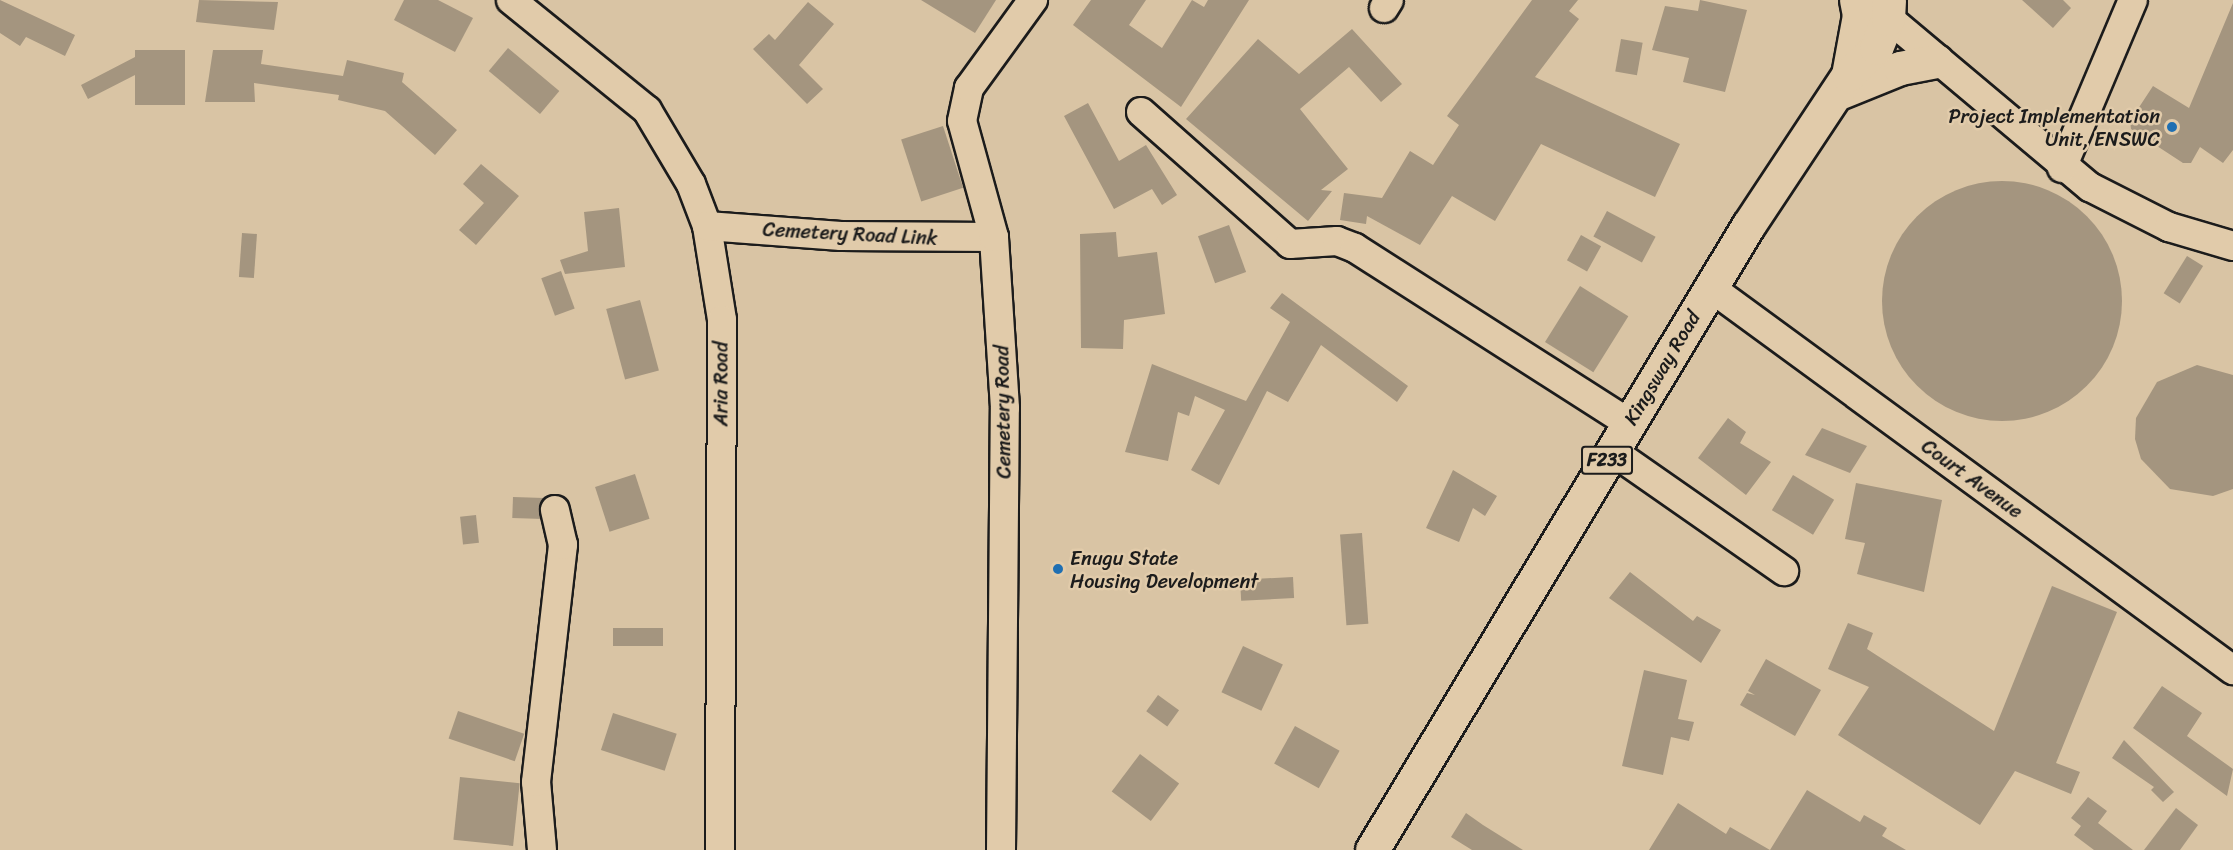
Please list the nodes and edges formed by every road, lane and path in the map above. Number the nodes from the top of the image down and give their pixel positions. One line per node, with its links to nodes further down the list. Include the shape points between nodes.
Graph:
1 (511, 0): 10 (street, Aria Road, via 647,110 679,160)
2 (1034, 0): 11 (street, Cemetery Road, via 969,88 962,107)
3 (1856, 0): 7 (main road, F233, via 1859,15)
4 (2133, 0): 9 (street)
5 (1882, 6): 6 (street); 7 (main road, F233, via 1876,48)
6 (1936, 61): 7 (main road); 9 (street)
7 (1843, 85): 13 (main road, Kingsway Road / F233)
8 (1141, 112): 14 (street, via 1290,244 1337,241 1355,248)
9 (2062, 168): 12 (street, via 2147,218)
10 (707, 226): 11 (street, Cemetery Road Link, via 842,236); 20 (street, Aria Road, via 722,320)
11 (994, 237): 21 (street, Cemetery Road, via 1005,408)
12 (2233, 246)
13 (1711, 288): 14 (main road, Kingsway Road / F233); 18 (street, Court Avenue)
14 (1629, 423): 15 (main road, Kingsway Road / F233)
15 (1612, 451): 17 (street); 22 (main road, Kingsway Road / F233)
16 (555, 510): 19 (street, via 563,545 536,782)
17 (1784, 571)
18 (2233, 670)
19 (542, 850)
20 (720, 850)
21 (1001, 850)
22 (1372, 850)

